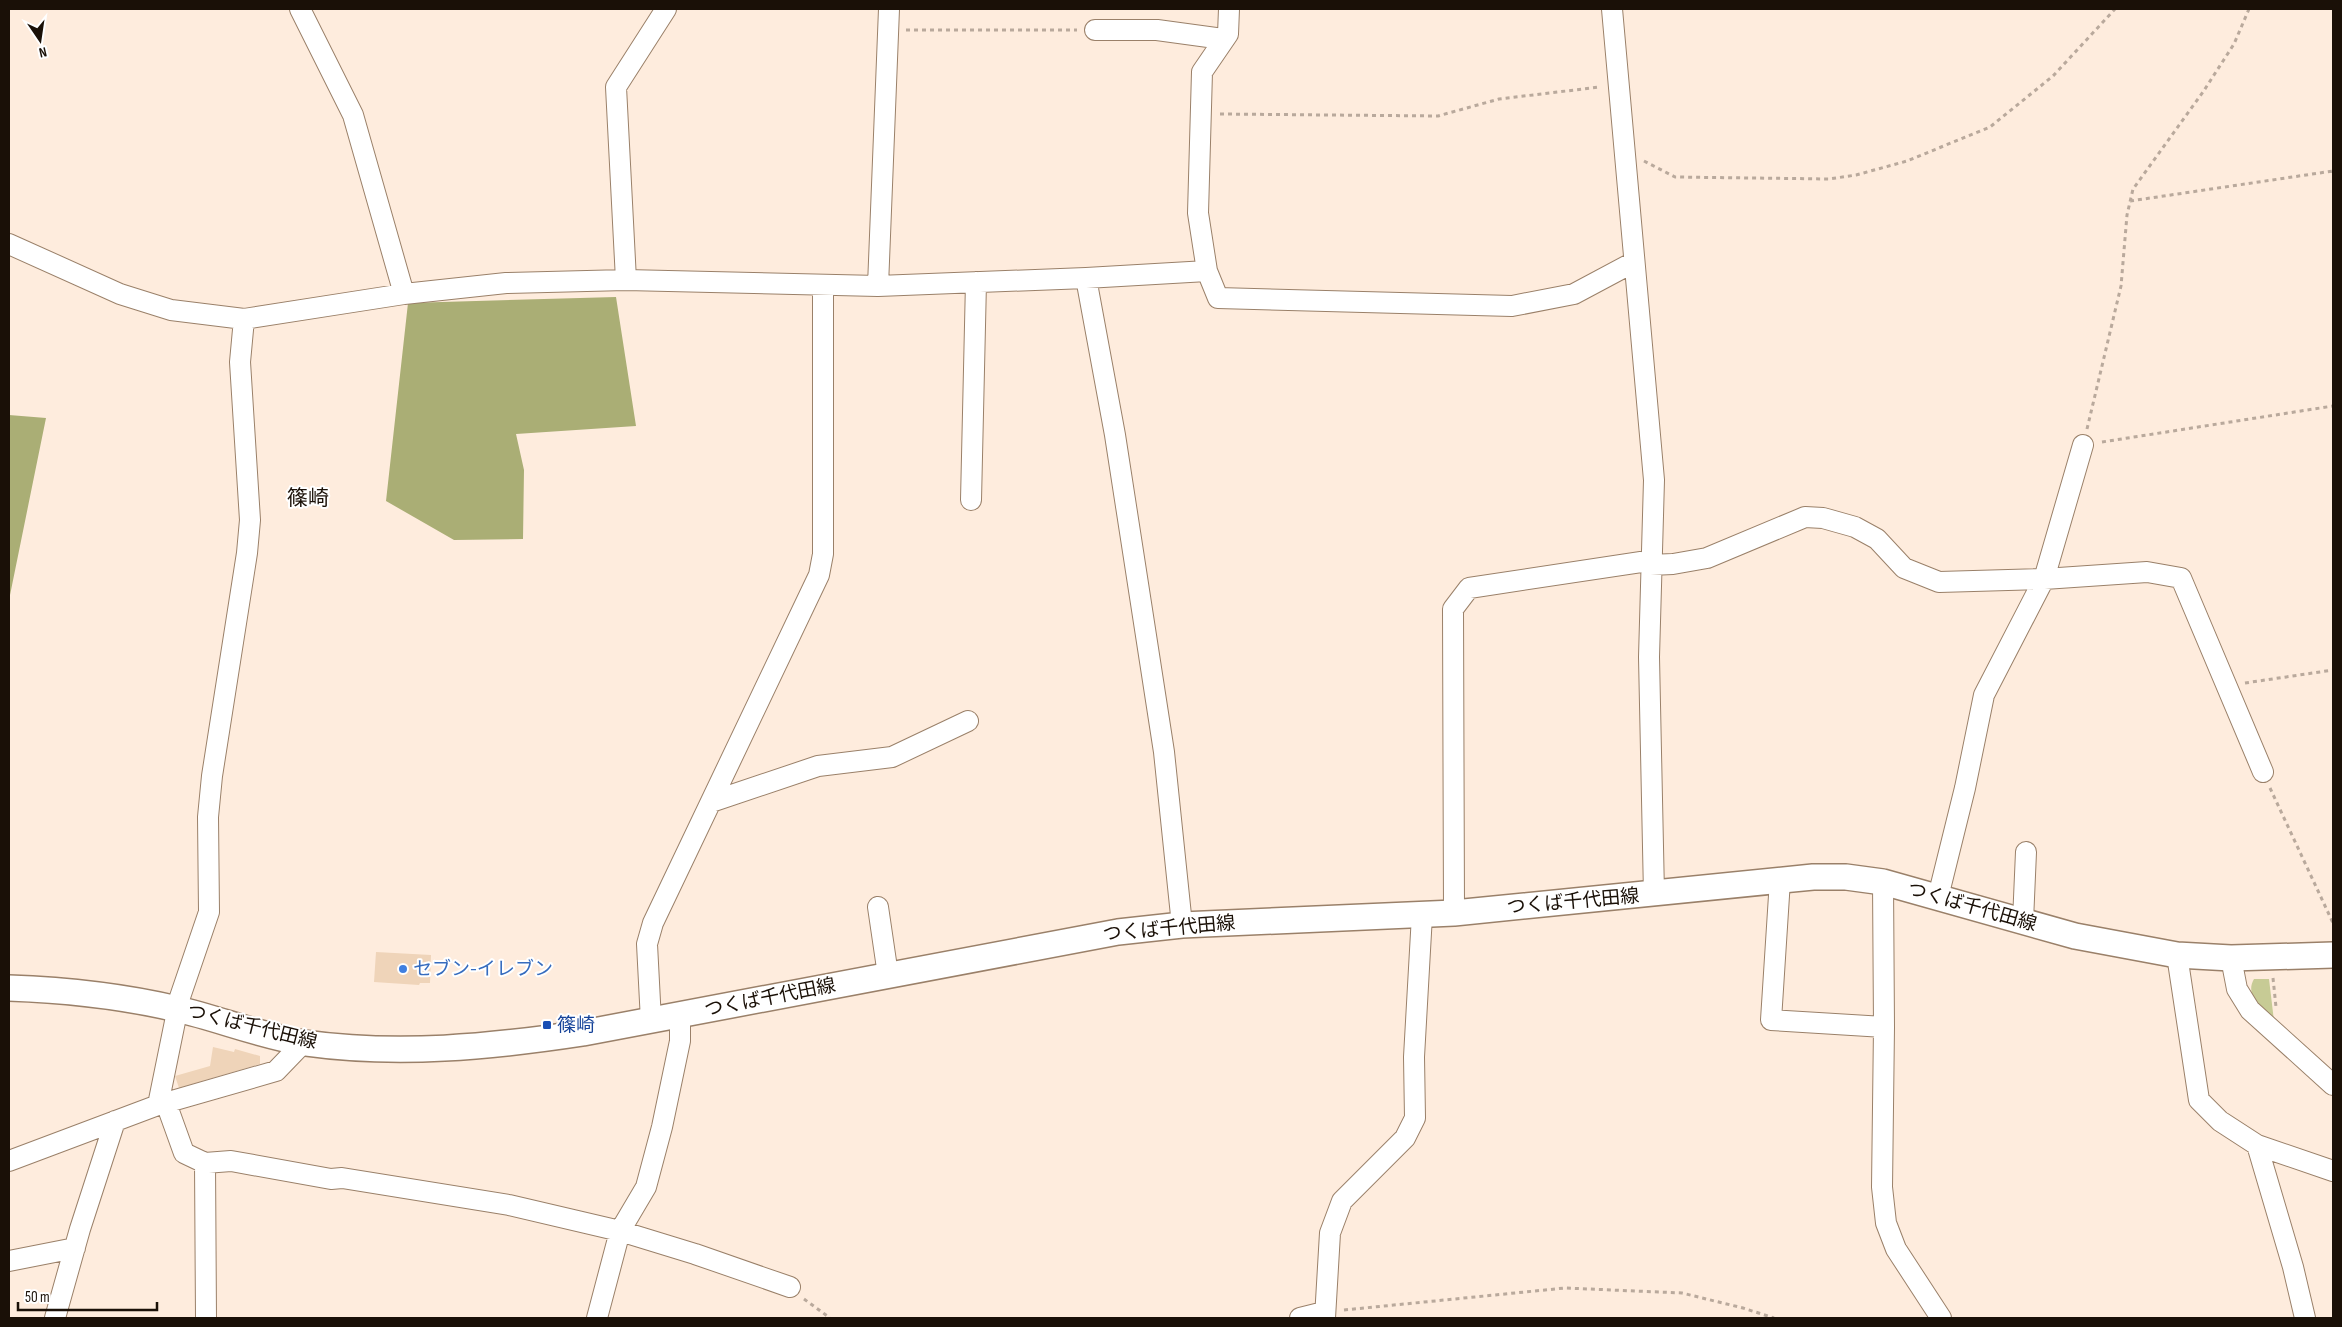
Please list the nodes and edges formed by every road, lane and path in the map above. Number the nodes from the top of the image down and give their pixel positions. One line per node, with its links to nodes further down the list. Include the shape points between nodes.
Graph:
1 (300, 9): 24 (street, via 353,115)
2 (666, 9): 20 (street, via 616,87)
3 (889, 9): 8 (street)
4 (1229, 9): 10 (street, via 1228,34)
5 (1612, 9): 11 (street)
6 (2115, 9): 13 (path, via 2053,76 1990,128 1907,161 1829,179 1675,177)
7 (2249, 9): 15 (path, via 2234,44 2133,189)
8 (888, 30): 9 (path); 23 (street)
9 (1095, 30): 10 (street, via 1157,30)
10 (1223, 39): 12 (street, via 1202,72)
11 (1618, 84): 12 (path, via 1500,99 1438,116); 13 (street)
12 (1202, 114): 18 (street, via 1198,213)
13 (1623, 150): 17 (street)
14 (2333, 171): 15 (path)
15 (2130, 201): 27 (path, via 2121,286)
16 (9, 244): 25 (street, via 128,297 171,310)
17 (1634, 262): 18 (street, via 1574,294 1512,306 1218,298); 29 (street, via 1654,471)
18 (1208, 271): 19 (street)
19 (1086, 278): 21 (street); 46 (street, via 1115,435 1164,752)
20 (626, 280): 22 (street); 24 (street, via 506,283)
21 (976, 282): 23 (street); 28 (street)
22 (823, 285): 23 (street); 35 (street, via 823,554 819,575)
23 (878, 286)
24 (404, 294): 25 (street)
25 (244, 320): 53 (street, via 240,362 250,520 248,545 212,776 208,817 209,912)
26 (2333, 406): 27 (path)
27 (2083, 445): 30 (street)
28 (971, 500)
29 (1650, 565): 30 (street, via 1707,558 1805,517 1823,518 1855,528 1877,539 1904,568 1939,582); 39 (street); 42 (street, via 1642,562 1469,588 1453,609)
30 (2044, 579): 32 (street, via 2147,572 2181,578); 40 (street, via 1984,696)
31 (2333, 670): 32 (path)
32 (2226, 686): 34 (street)
33 (968, 720): 35 (street, via 892,757 818,766)
34 (2263, 772): 45 (path)
35 (710, 802): 56 (street, via 653,923 647,944)
36 (2026, 852): 44 (street)
37 (1780, 880): 38 (main road, つくば千代田線, via 1846,877); 39 (main road, つくば千代田線); 57 (street, via 1771,1020)
38 (1882, 882): 40 (main road, つくば千代田線); 57 (street)
39 (1654, 894): 42 (main road, つくば千代田線)
40 (1938, 897): 44 (main road, つくば千代田線)
41 (878, 907): 51 (street)
42 (1454, 913): 43 (main road, つくば千代田線)
43 (1422, 915): 46 (main road, つくば千代田線); 70 (street, via 1414,1057 1415,1118 1405,1138 1342,1201 1330,1233)
44 (2023, 921): 47 (main road, つくば千代田線, via 2076,936)
45 (2333, 923)
46 (1182, 925): 51 (main road, つくば千代田線, via 1118,932)
47 (2177, 955): 49 (main road, つくば千代田線); 62 (street, via 2199,1100 2220,1121)
48 (2333, 955): 49 (main road, つくば千代田線)
49 (2231, 958): 59 (street, via 2237,989 2250,1010)
50 (2272, 970): 54 (path)
51 (888, 975): 55 (main road, つくば千代田線)
52 (9, 988): 53 (main road, つくば千代田線, via 106,996)
53 (177, 1009): 58 (main road, つくば千代田線); 60 (street)
54 (2277, 1015)
55 (680, 1016): 56 (main road, つくば千代田線); 66 (street, via 680,1041 658,1144 646,1187)
56 (651, 1021): 58 (main road, つくば千代田線, via 527,1042 442,1049 363,1049)
57 (1884, 1028): 77 (street, via 1882,1187 1886,1223 1896,1248)
58 (303, 1042): 60 (street, via 276,1071)
59 (2333, 1085)
60 (162, 1104): 61 (street); 64 (street, via 184,1153)
61 (115, 1121): 63 (street); 67 (street)
62 (2257, 1145): 65 (street); 78 (street)
63 (9, 1161)
64 (205, 1162): 66 (street, via 231,1161 499,1203); 72 (street)
65 (2333, 1171)
66 (620, 1231): 69 (street); 73 (street)
67 (75, 1248): 68 (street); 71 (street)
68 (9, 1261)
69 (790, 1287): 74 (path)
70 (1325, 1315): 75 (street); 76 (path, via 1565,1288 1682,1293)
71 (55, 1318)
72 (206, 1318)
73 (598, 1318)
74 (830, 1318)
75 (1300, 1318)
76 (1774, 1318)
77 (1940, 1318)
78 (2305, 1318)

